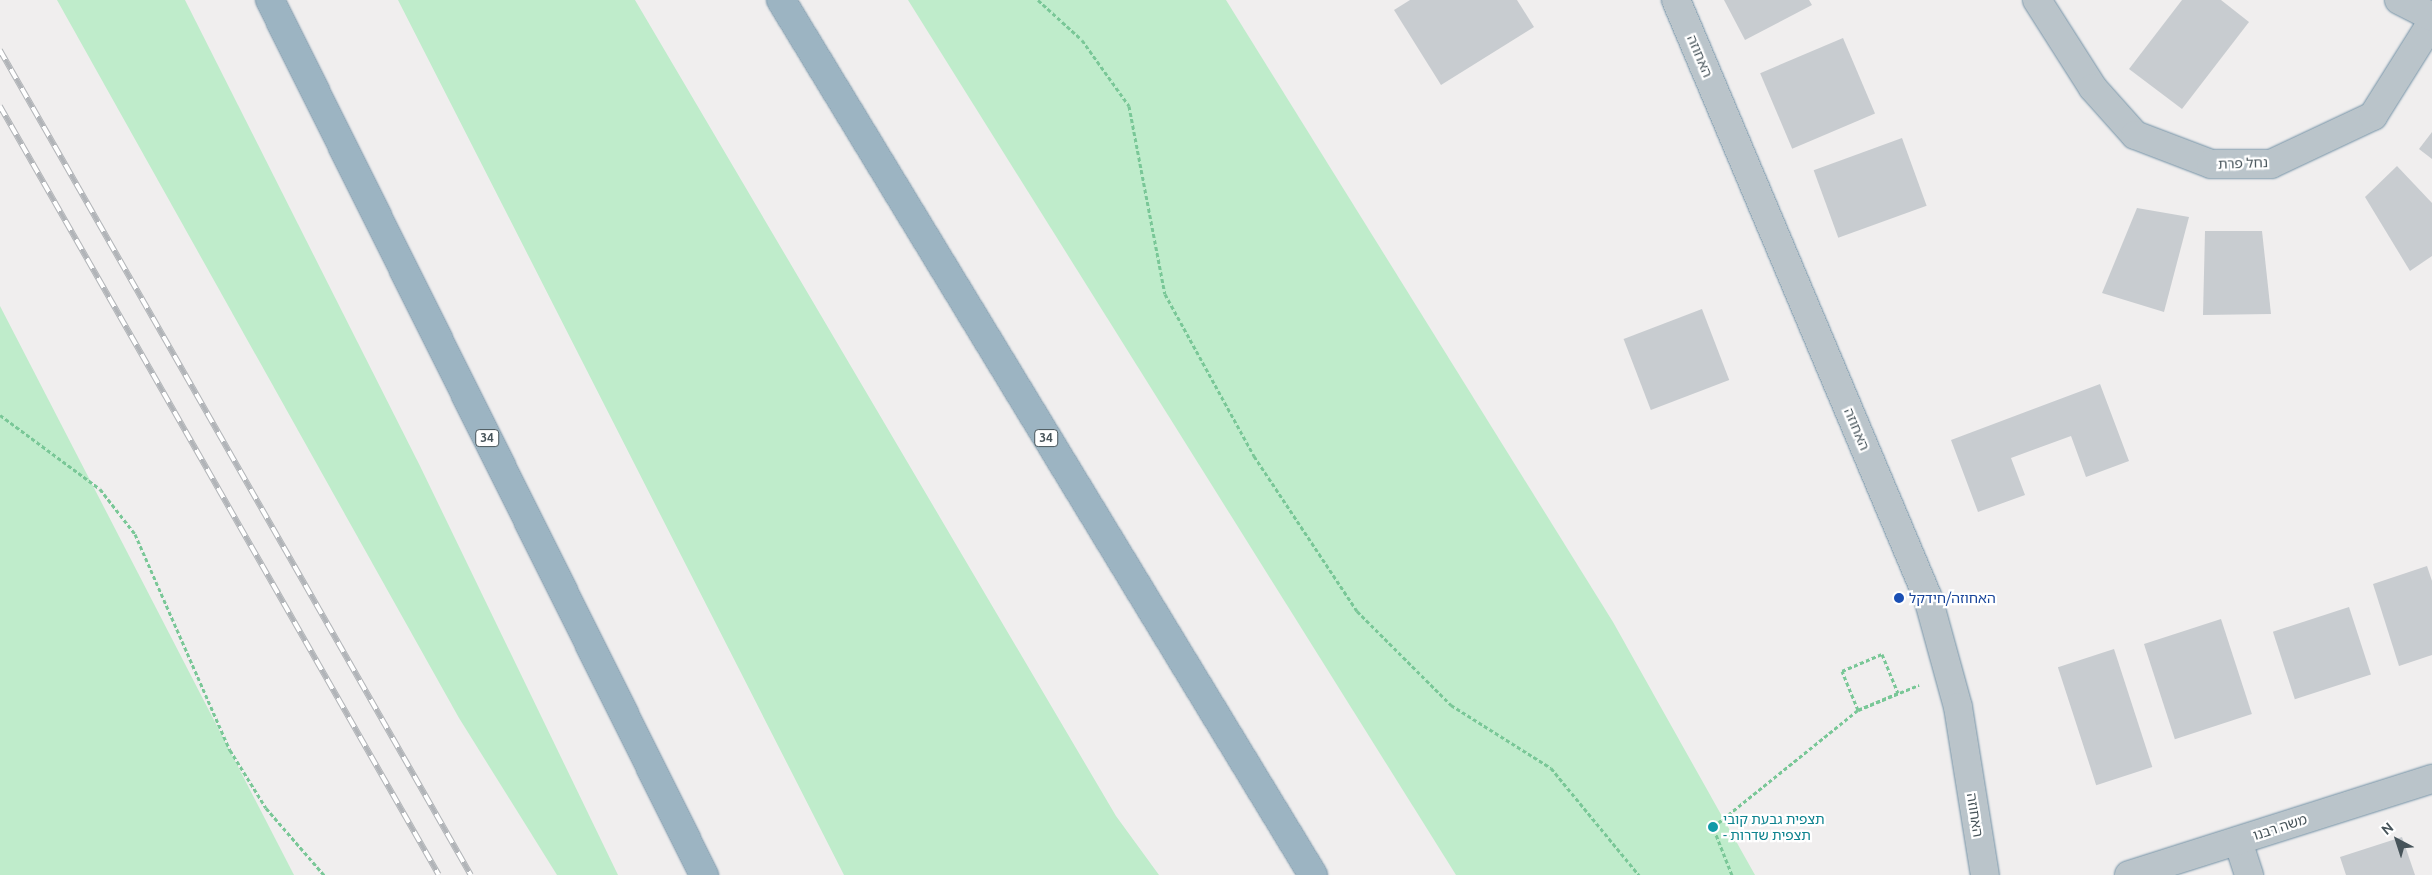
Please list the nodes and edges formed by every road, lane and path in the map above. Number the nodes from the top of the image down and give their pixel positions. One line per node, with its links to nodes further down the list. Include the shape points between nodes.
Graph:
1 (270, 0): 14 (highway, 34)
2 (781, 0): 15 (highway, 34)
3 (1038, 0): 16 (path, via 1082,40 1129,106 1166,294 1254,456 1357,611 1451,704 1552,768)
4 (1676, 0): 18 (street, האחוזה, via 1928,598 1958,707)
5 (2037, 0): 8 (street, נחל פרת, via 2093,88 2136,135 2211,164 2271,164 2373,116)
6 (2399, 0): 7 (street)
7 (2432, 17)
8 (2432, 22)
9 (0, 414): 13 (path, via 100,489 136,534 230,750 266,808)
10 (1858, 710): 10 (path, via 1842,671 1882,654 1898,693); 17 (path, via 1713,827)
11 (2432, 779): 12 (street, משה רבנו)
12 (2238, 841): 19 (street, משה רבנו); 20 (street)
13 (324, 875)
14 (704, 875)
15 (1313, 875)
16 (1639, 875)
17 (1732, 875)
18 (1985, 875)
19 (2129, 875)
20 (2249, 875)

